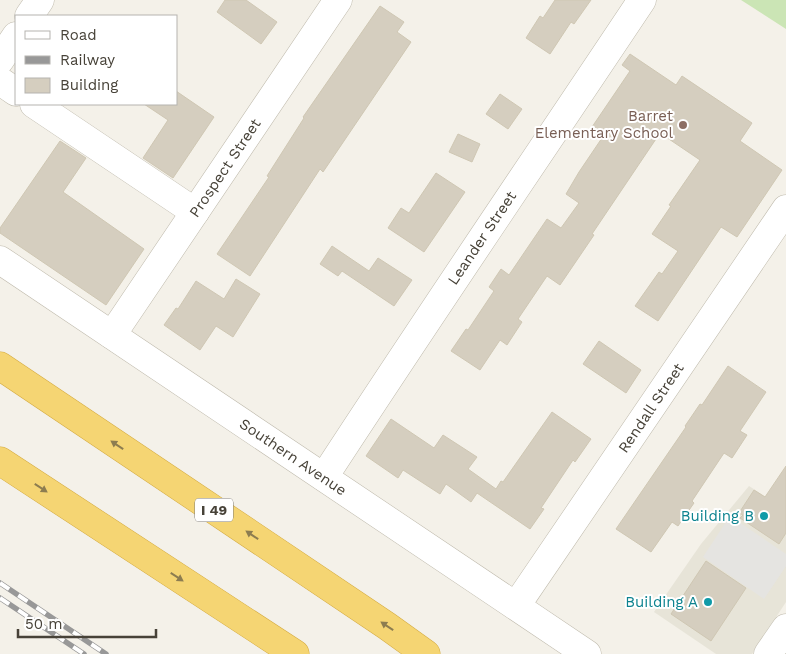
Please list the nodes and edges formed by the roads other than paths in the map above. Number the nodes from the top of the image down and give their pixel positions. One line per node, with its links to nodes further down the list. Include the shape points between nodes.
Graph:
1 (40, 0): 4 (street)
2 (338, 0): 11 (street, Prospect Street)
3 (642, 0): 16 (street, Leander Street)
4 (30, 15)
5 (15, 38): 6 (street)
6 (0, 60)
7 (0, 81): 8 (street)
8 (15, 91)
9 (35, 105): 11 (street)
10 (786, 210): 17 (street, Rendall Street)
11 (195, 212): 13 (street, Prospect Street)
12 (0, 260): 13 (street, Southern Avenue)
13 (112, 335): 16 (street, Southern Avenue)
14 (0, 366): 20 (highway, I 49, one-way to 14)
15 (0, 462): 19 (highway, one-way to 19)
16 (324, 477): 17 (street, Southern Avenue)
17 (516, 606): 21 (street, Southern Avenue)
18 (786, 628): 22 (street)
19 (295, 654)
20 (426, 654)
21 (587, 654)
22 (768, 654)

